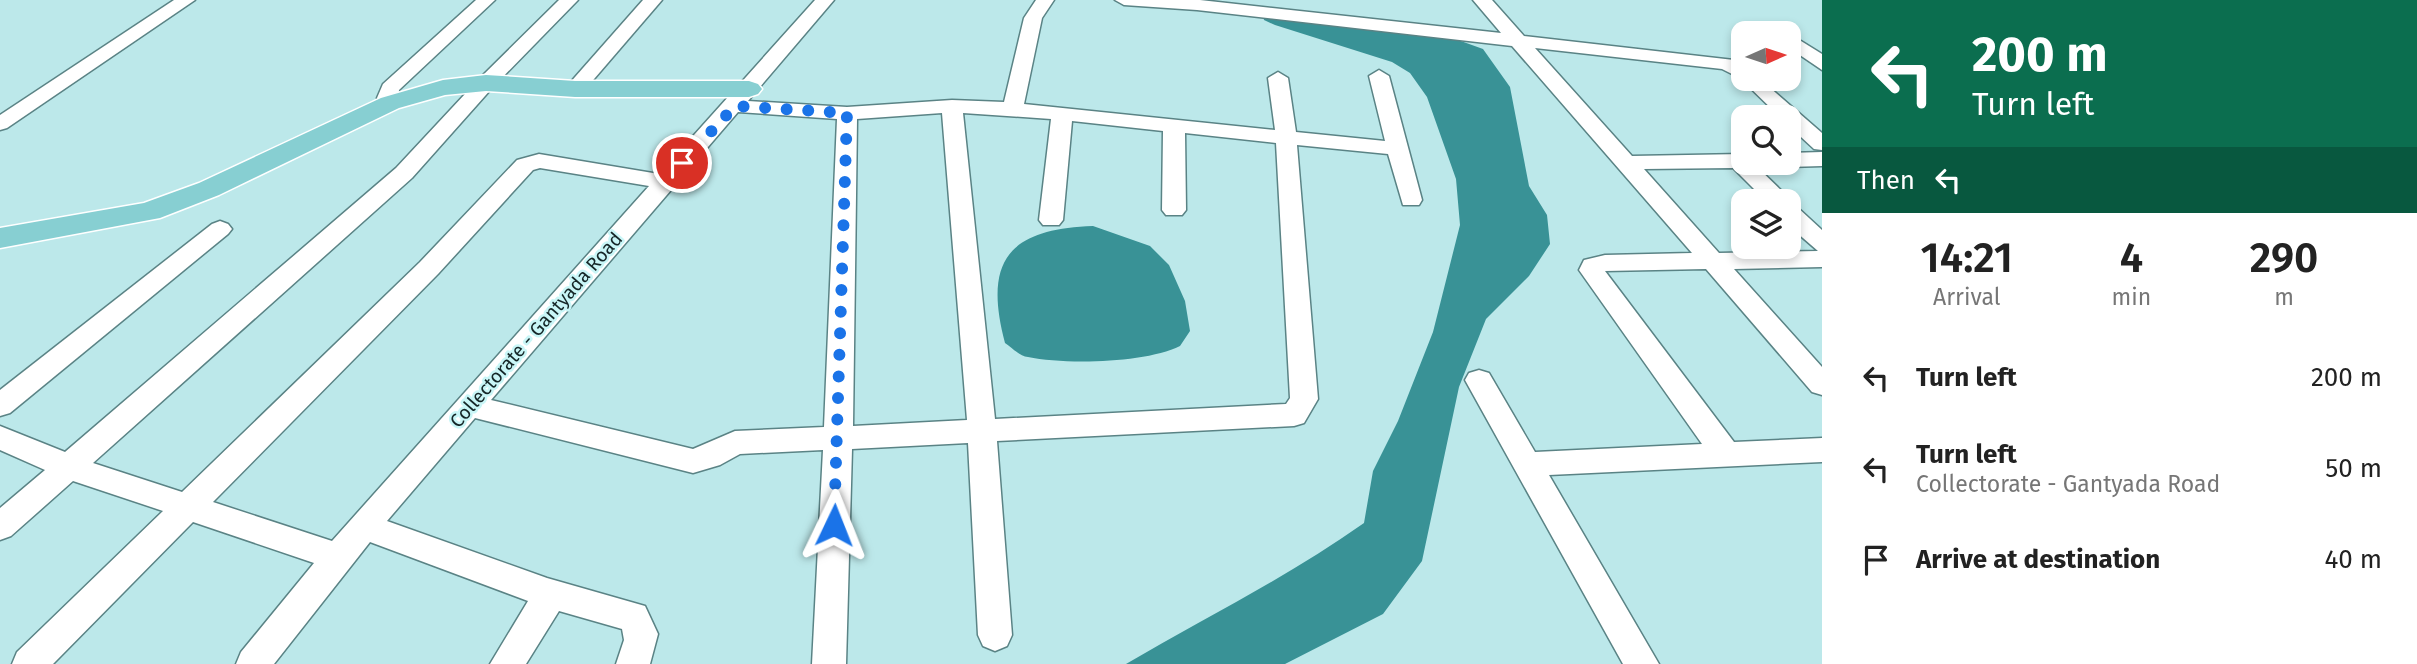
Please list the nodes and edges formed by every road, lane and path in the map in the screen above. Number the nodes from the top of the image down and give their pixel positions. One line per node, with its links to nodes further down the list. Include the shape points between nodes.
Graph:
1 (186, 0): 27 (street)
2 (486, 0): 22 (street, via 390,88)
3 (569, 0): 18 (street)
4 (653, 0): 19 (street)
5 (825, 0): 21 (street, Collectorate - Gantyada Road)
6 (1045, 0): 24 (street, via 1032,18)
7 (1124, 0): 10 (street)
8 (1291, 0): 11 (street)
9 (1482, 0): 12 (street)
10 (1197, 2): 11 (street)
11 (1307, 18): 12 (street)
12 (1518, 42): 15 (street); 35 (street)
13 (1801, 47): 14 (street)
14 (1822, 64)
15 (1731, 66)
16 (1379, 76): 31 (street)
17 (1278, 78): 29 (street)
18 (486, 83): 19 (main road); 22 (main road, via 443,88); 58 (street, via 404,173)
19 (575, 89): 21 (main road)
20 (1762, 91): 30 (street)
21 (742, 97): 25 (street); 37 (street, Collectorate - Gantyada Road)
22 (390, 103): 44 (main road, via 173,203 126,216)
23 (952, 106): 24 (street); 25 (street); 52 (street)
24 (1013, 109): 26 (street)
25 (847, 113): 53 (street)
26 (1062, 114): 28 (street); 41 (street)
27 (0, 124)
28 (1174, 125): 29 (street); 40 (street)
29 (1286, 136): 31 (street); 52 (street, via 1304,399 1299,411 1288,417)
30 (1822, 144)
31 (1400, 149): 39 (street)
32 (1822, 159): 33 (street)
33 (1801, 160)
34 (1731, 161): 35 (street)
35 (1628, 163): 47 (street)
36 (1754, 175): 38 (street)
37 (665, 182): 51 (street, Collectorate - Gantyada Road); 59 (street, via 528,163)
38 (1768, 189)
39 (1411, 200)
40 (1174, 210)
41 (1051, 220)
42 (1801, 224): 45 (street)
43 (219, 229): 50 (street)
44 (0, 237)
45 (1822, 244)
46 (1822, 259): 47 (street)
47 (1714, 261): 49 (street); 56 (street, via 1605,263 1591,270)
48 (1479, 380): 57 (street)
49 (1822, 385)
50 (0, 405)
51 (469, 406): 53 (street, via 693,461 735,443); 60 (street, Collectorate - Gantyada Road)
52 (982, 430): 53 (street); 64 (street)
53 (837, 435): 69 (street)
54 (0, 438): 58 (street)
55 (1822, 450): 56 (street)
56 (1725, 453): 57 (street)
57 (1528, 464): 70 (street)
58 (69, 467): 59 (street); 61 (street)
59 (189, 507): 62 (street); 65 (street)
60 (363, 526): 62 (street, Collectorate - Gantyada Road); 63 (street)
61 (0, 527)
62 (340, 558): 66 (street, Collectorate - Gantyada Road)
63 (551, 594): 67 (street); 68 (street, via 633,617 642,639)
64 (995, 635)
65 (29, 664)
66 (253, 664)
67 (506, 664)
68 (633, 664)
69 (828, 664)
70 (1642, 664)

